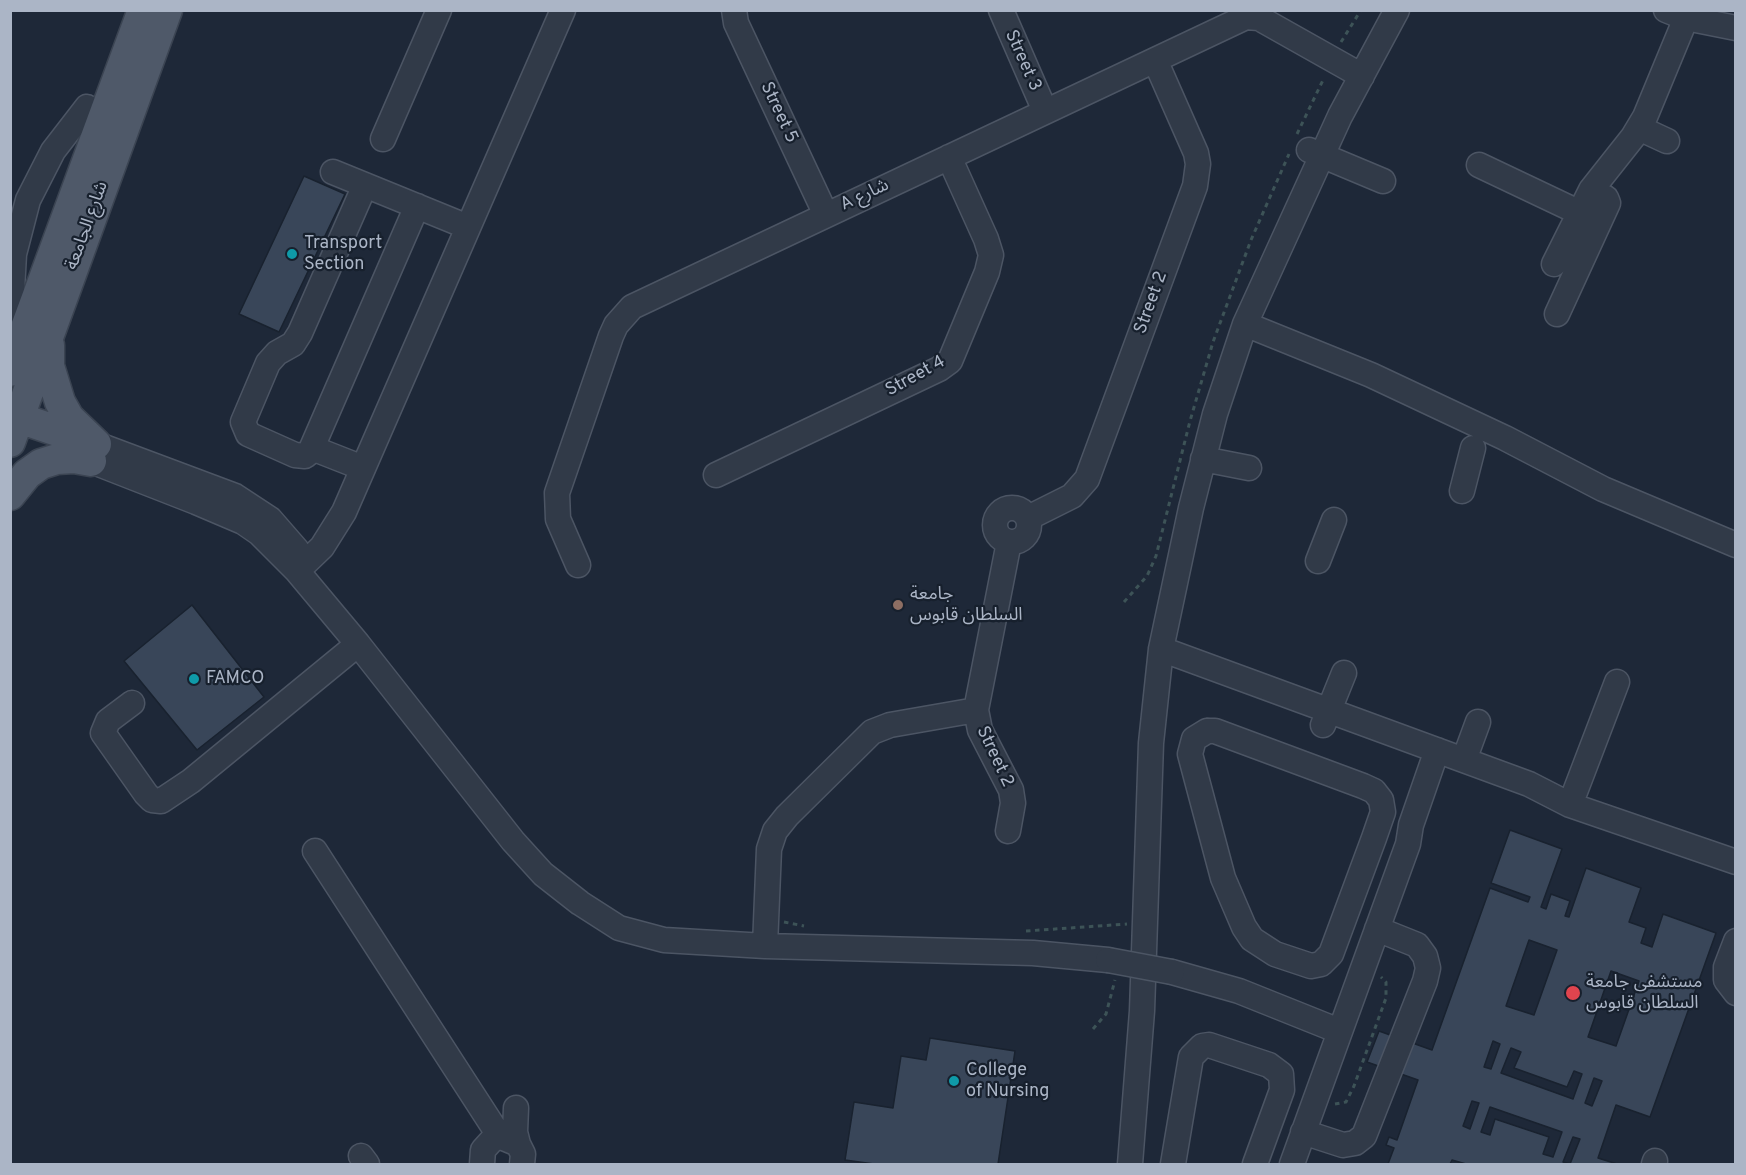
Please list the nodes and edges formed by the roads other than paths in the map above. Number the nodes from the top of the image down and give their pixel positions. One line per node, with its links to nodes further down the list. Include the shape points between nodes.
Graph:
1 (123, 10): 30 (main road)
2 (439, 10): 16 (lane)
3 (563, 10): 28 (lane)
4 (734, 10): 27 (lane, Street 5, via 736,23)
5 (1001, 10): 14 (lane, Street 3)
6 (1380, 10): 13 (lane)
7 (1397, 10): 13 (lane)
8 (161, 12): 33 (main road, شارع الجامعة); 34 (main road, شارع الجامعة)
9 (1251, 13): 12 (lane, A شارع); 13 (lane, A شارع)
10 (1676, 14): 11 (lane); 15 (lane)
11 (1736, 28)
12 (1155, 60): 14 (lane, A شارع); 55 (lane, Street 2, via 1196,153 1195,186 1088,479 1072,496 1028,518 1025,536 1009,542)
13 (1355, 72): 18 (lane)
14 (1045, 111): 19 (lane, A شارع)
15 (1639, 128): 17 (lane); 24 (lane)
16 (383, 139)
17 (1667, 141)
18 (1315, 152): 22 (lane); 32 (lane, via 1255,276)
19 (948, 157): 27 (lane, A شارع); 42 (lane, Street 4, via 991,255 950,361)
20 (1479, 165): 26 (lane)
21 (333, 172): 23 (lane)
22 (1383, 181)
23 (365, 185): 25 (lane); 36 (lane, via 297,338 268,363 243,422 248,434 295,455 305,456)
24 (1591, 190): 26 (lane); 31 (lane, via 1608,203)
25 (417, 206): 28 (lane); 36 (lane)
26 (1578, 212): 29 (lane)
27 (825, 215): 48 (lane, A شارع, via 642,300 619,320 557,493 558,519)
28 (468, 227): 40 (lane)
29 (1554, 264)
30 (11, 310)
31 (1557, 314)
32 (1245, 324): 39 (lane); 46 (lane, via 1371,375 1603,489)
33 (52, 328): 35 (main road, شارع الجامعة); 38 (main road, via 49,366 56,393)
34 (10, 371)
35 (13, 428): 38 (main road)
36 (312, 448): 40 (lane)
37 (1473, 448): 43 (lane)
38 (93, 453): 44 (main road, via 41,464); 49 (lane, via 243,522)
39 (1203, 459): 41 (lane); 51 (lane)
40 (363, 468): 49 (lane, via 335,530)
41 (1249, 468)
42 (716, 475)
43 (1462, 491)
44 (10, 495)
45 (1334, 520): 47 (lane)
46 (1736, 545)
47 (1318, 561)
48 (578, 565)
49 (302, 566): 50 (lane); 68 (lane, via 552,864 587,892 626,915 667,932)
50 (358, 644): 54 (lane, via 191,781 161,801 146,794 103,733 108,721); 68 (lane, via 543,874 619,928 664,940)
51 (1160, 657): 56 (lane); 77 (lane, via 1151,743 1142,1011)
52 (1344, 673): 56 (lane)
53 (1617, 682): 59 (lane)
54 (132, 704)
55 (976, 710): 60 (lane, Street 2, via 980,730 1011,790 1013,804); 69 (lane, via 890,725 872,732 787,816 775,831 769,849)
56 (1326, 718): 58 (lane)
57 (1478, 722): 58 (lane)
58 (1444, 760): 59 (lane, via 1524,798); 62 (lane, via 1411,825)
59 (1570, 805): 64 (lane)
60 (1008, 831)
61 (1374, 838): 62 (lane); 65 (lane); 65 (lane, via 1383,812 1374,791 1215,731 1194,739 1190,754 1209,830 1223,878 1252,939 1275,954 1311,966 1321,964 1331,954)
62 (1408, 847): 66 (lane)
63 (315, 851): 74 (lane)
64 (1736, 862)
65 (1340, 928): 66 (lane)
66 (1375, 935): 71 (lane); 73 (lane, via 1417,945 1428,968 1425,981 1364,1136 1343,1145)
67 (1736, 941): 70 (lane, via 1726,967 1726,980)
68 (711, 943): 69 (lane)
69 (765, 946): 71 (lane, bridge, via 1033,953 1112,969 1172,972 1239,991)
70 (1736, 993)
71 (1339, 1031): 73 (lane)
72 (1272, 1117): 73 (lane); 78 (lane, via 1283,1081 1276,1068 1217,1046 1202,1046 1191,1057); 79 (lane)
73 (1304, 1130): 80 (lane)
74 (512, 1146): 75 (lane, via 493,1139 483,1150); 76 (lane)
75 (482, 1164)
76 (540, 1164)
77 (1130, 1164)
78 (1173, 1164)
79 (1255, 1164)
80 (1292, 1164)

